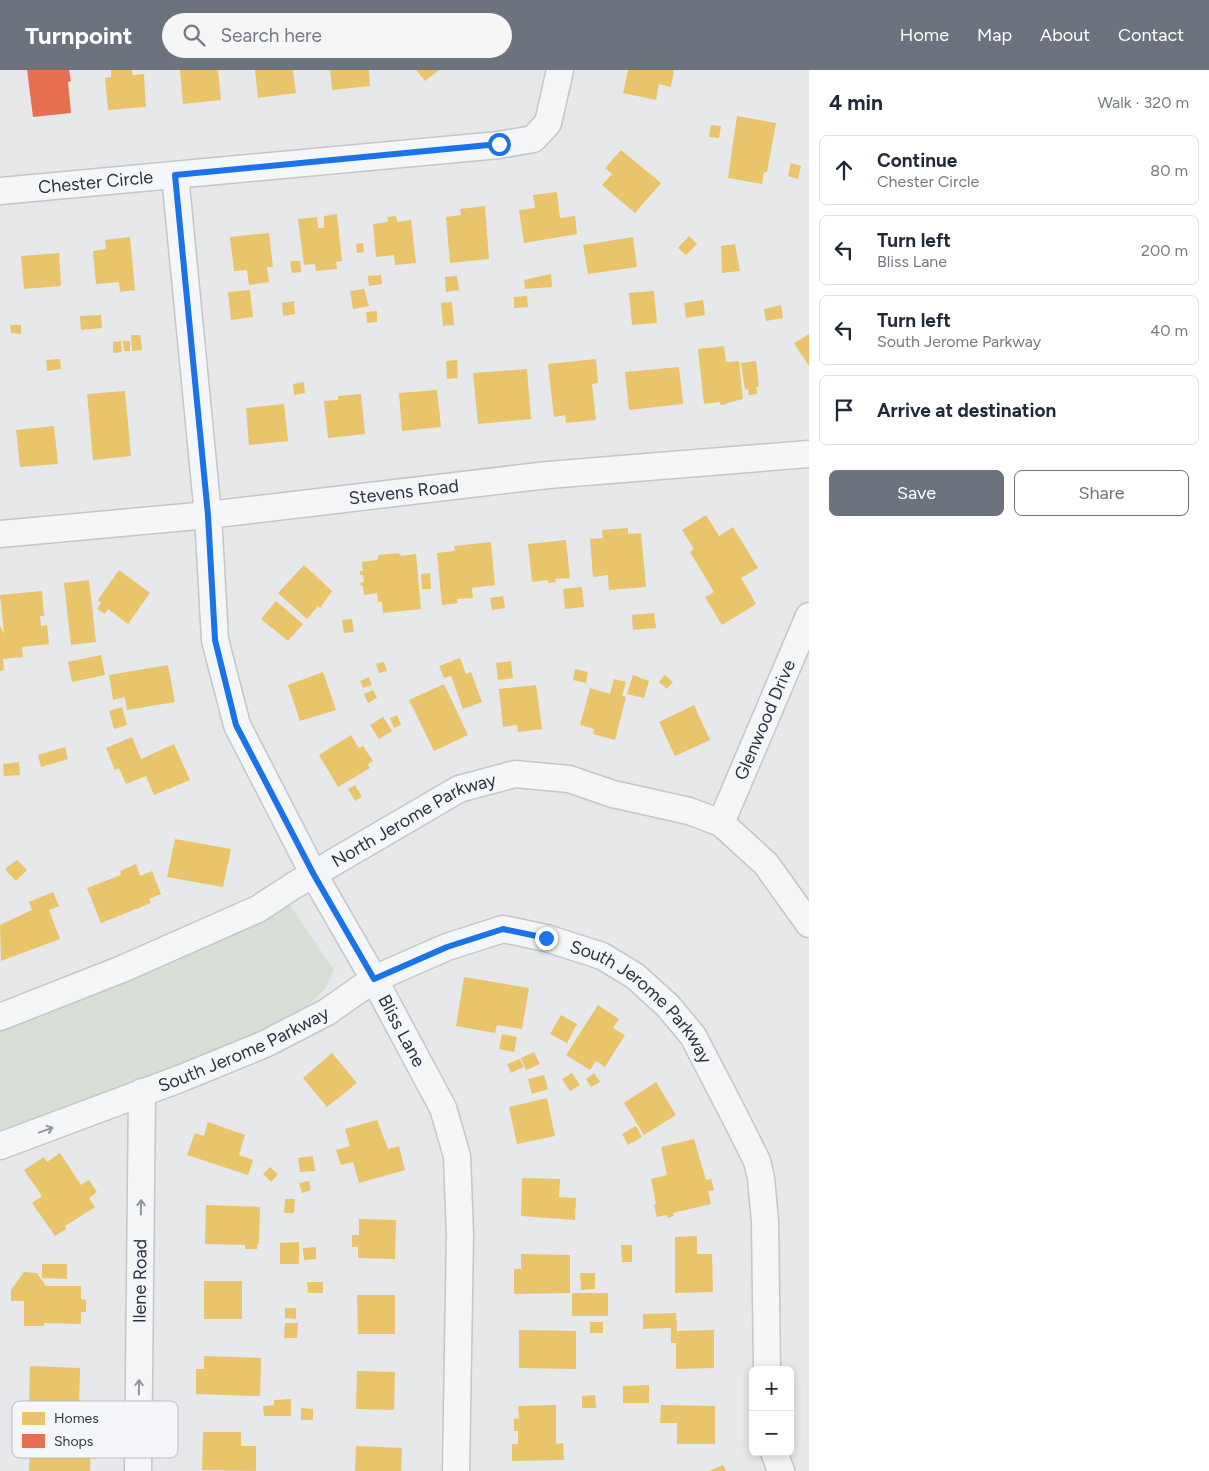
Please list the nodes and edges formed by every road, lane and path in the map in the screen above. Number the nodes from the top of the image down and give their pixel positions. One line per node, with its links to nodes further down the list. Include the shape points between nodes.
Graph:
1 (560, 70): 2 (street, Chester Circle, via 548,123 533,139 489,146)
2 (175, 175): 3 (street, Chester Circle); 5 (street, Bliss Lane)
3 (0, 192)
4 (809, 454): 5 (street, Stevens Road, via 548,475)
5 (208, 515): 6 (street, Stevens Road); 9 (street, Bliss Lane, via 215,640 236,725)
6 (0, 534)
7 (809, 616): 8 (street, Glenwood Drive)
8 (721, 823): 9 (street, North Jerome Parkway, via 689,811 613,794 569,778 515,774 459,789); 10 (street, North Jerome Parkway, via 766,864)
9 (314, 875): 11 (street, Bliss Lane); 12 (street, North Jerome Parkway, via 258,909 122,969)
10 (809, 924)
11 (374, 979): 13 (street, South Jerome Parkway, via 326,1012 265,1044); 15 (street, South Jerome Parkway, via 447,947 503,929 546,938 602,956 635,976 668,1006 693,1036 757,1161 765,1221); 20 (street, Bliss Lane, via 443,1108 457,1156 460,1234)
12 (0, 1017)
13 (142, 1092): 14 (street, South Jerome Parkway, one-way to 13); 16 (street, Ilene Road, one-way to 13)
14 (0, 1146)
15 (767, 1366)
16 (139, 1401)
17 (775, 1456): 21 (street)
18 (138, 1458): 19 (street, Ilene Road, one-way to 18)
19 (138, 1471)
20 (456, 1471)
21 (781, 1471)

